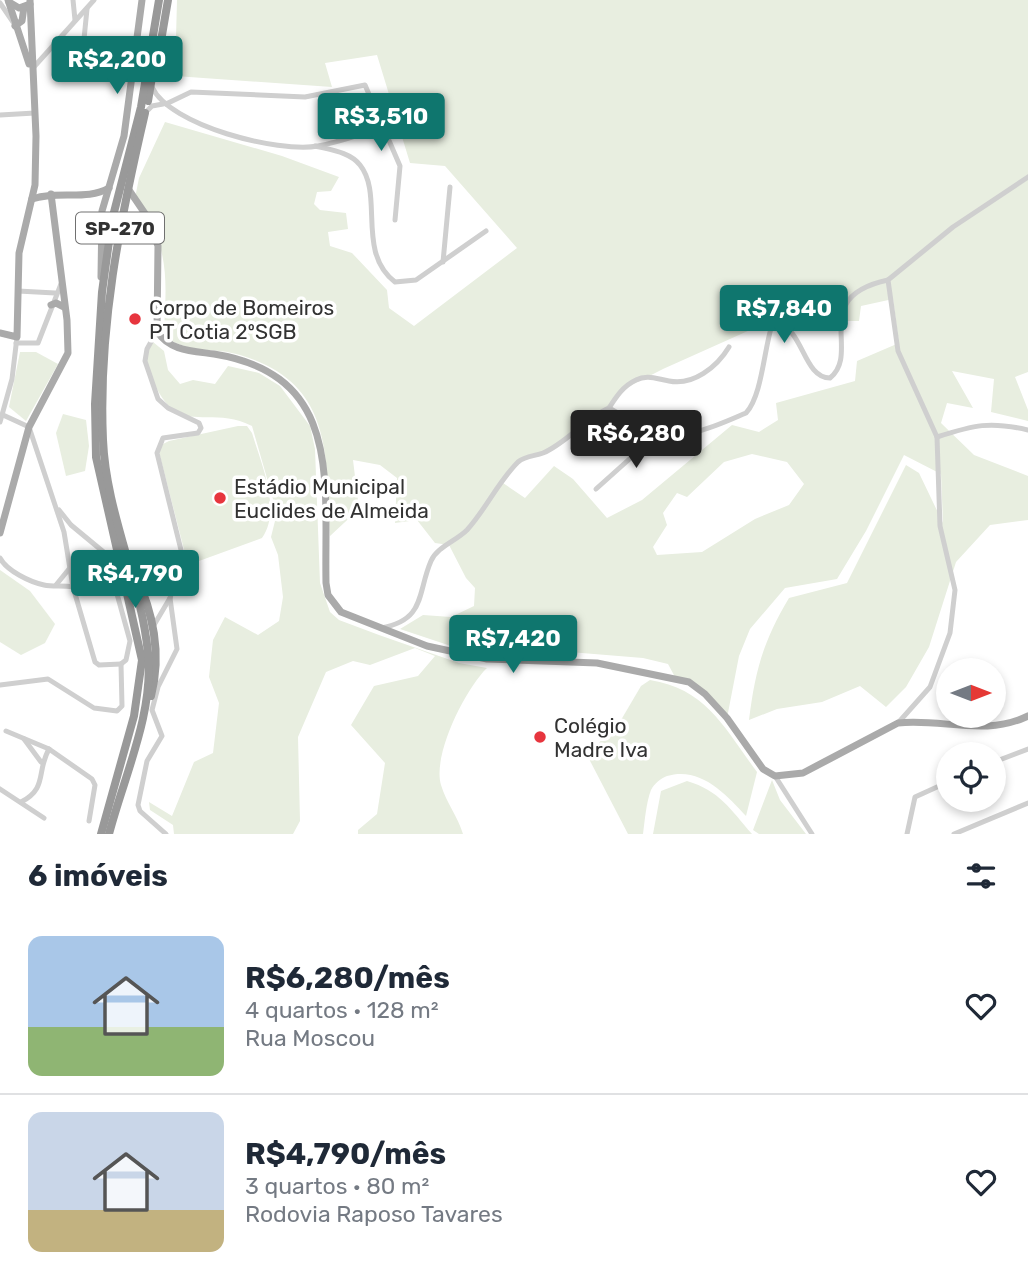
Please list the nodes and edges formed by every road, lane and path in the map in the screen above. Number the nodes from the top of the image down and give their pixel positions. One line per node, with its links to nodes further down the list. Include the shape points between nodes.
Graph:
1 (74, 0): 8 (street)
2 (94, 0): 7 (street)
3 (142, 0): 21 (main road, via 130,74 131,98)
4 (161, 0): 12 (highway, SP-270); 36 (highway, SP-270, via 141,107 112,220)
5 (6, 2): 6 (main road, via 14,7); 9 (main road)
6 (28, 4): 9 (main road); 10 (main road)
7 (87, 7): 8 (street); 11 (street)
8 (75, 20): 10 (street)
9 (15, 26): 10 (main road)
10 (31, 69): 15 (main road)
11 (80, 79)
12 (151, 84): 13 (street); 14 (highway, SP-270)
13 (166, 104): 14 (street); 17 (street, via 191,92 305,97 361,85 368,87); 18 (street, via 240,137)
14 (146, 112): 23 (highway, SP-270)
15 (35, 113): 16 (street); 20 (main road)
16 (0, 116)
17 (385, 127): 18 (street); 30 (street, via 401,175)
18 (315, 146): 32 (street, via 349,156 361,166 376,252 386,275 407,283)
19 (1028, 177): 33 (street, via 953,227)
20 (35, 185): 24 (main road); 26 (main road)
21 (110, 187): 25 (main road); 27 (main road)
22 (450, 187): 32 (street)
23 (129, 190): 28 (main road); 29 (highway, SP-270)
24 (48, 194): 25 (main road); 26 (main road); 34 (main road)
25 (95, 196): 27 (main road)
26 (32, 199): 35 (main road, via 19,253)
27 (104, 206): 36 (main road)
28 (141, 208): 29 (main road); 40 (main road, via 158,246)
29 (123, 216): 56 (highway, SP-270, via 110,292 103,439)
30 (395, 220)
31 (486, 231): 32 (street)
32 (443, 262)
33 (888, 279): 51 (street, via 870,284 843,307 840,359 830,378 818,373 790,330 772,325 756,392 746,413 691,433); 52 (street, via 898,351)
34 (61, 284): 37 (street); 39 (main road)
35 (18, 291): 37 (street); 42 (main road)
36 (102, 292): 82 (highway, SP-270, via 96,457 142,660 134,716)
37 (55, 293): 38 (street)
38 (51, 305): 39 (main road); 42 (street, via 38,343)
39 (64, 307): 49 (main road, via 68,353)
40 (157, 331): 61 (street, via 145,361 158,399 201,428 187,436 163,438 158,445 183,558); 63 (main road, via 168,344 247,361 274,374 304,406 316,424 324,451 328,595 341,612)
41 (0, 333): 42 (main road)
42 (17, 340): 45 (street)
43 (729, 348): 46 (street, via 717,364 690,380 637,379 620,391)
44 (0, 392): 45 (street)
45 (8, 395): 47 (street)
46 (608, 408): 51 (street); 63 (street, via 592,415 550,449 521,459 467,530 437,552 414,611 394,626)
47 (3, 415): 48 (street); 49 (street)
48 (0, 422)
49 (29, 427): 54 (street); 55 (main road)
50 (1028, 430): 52 (street, via 982,424)
51 (655, 432): 53 (street)
52 (937, 437): 67 (street, via 940,526 954,580 955,604 950,633 930,687)
53 (596, 489)
54 (55, 505): 58 (street); 64 (street, via 71,525 103,548 130,641 127,660)
55 (0, 533)
56 (125, 552): 62 (highway); 69 (highway, SP-270, via 148,654 147,696)
57 (0, 558): 59 (street, via 29,580)
58 (69, 569): 59 (street); 60 (street)
59 (55, 585): 60 (street)
60 (73, 587): 64 (street, via 95,662)
61 (170, 598): 62 (street); 84 (street, via 177,649 152,710 162,736 147,761 138,805)
62 (153, 626): 69 (highway, via 156,676)
63 (378, 628): 75 (main road, via 457,654 597,663 682,680 705,694 763,769)
64 (121, 664): 65 (street, via 124,696 117,711 94,708 48,679)
65 (0, 685)
66 (1028, 716): 67 (main road, via 982,727)
67 (898, 723): 75 (main road, via 803,773)
68 (6, 731): 70 (street)
69 (138, 735): 83 (highway, SP-270)
70 (24, 739): 71 (street); 74 (street)
71 (49, 749): 74 (street); 81 (street, via 92,779)
72 (1028, 750): 73 (street)
73 (1006, 758)
74 (41, 762): 78 (street, via 40,785)
75 (775, 776): 85 (street)
76 (936, 787): 86 (street, via 915,797)
77 (0, 789): 78 (street)
78 (21, 802): 80 (street)
79 (1028, 803): 87 (street)
80 (44, 818)
81 (89, 821)
82 (100, 834)
83 (111, 834)
84 (166, 834)
85 (812, 834)
86 (907, 834)
87 (954, 834)

